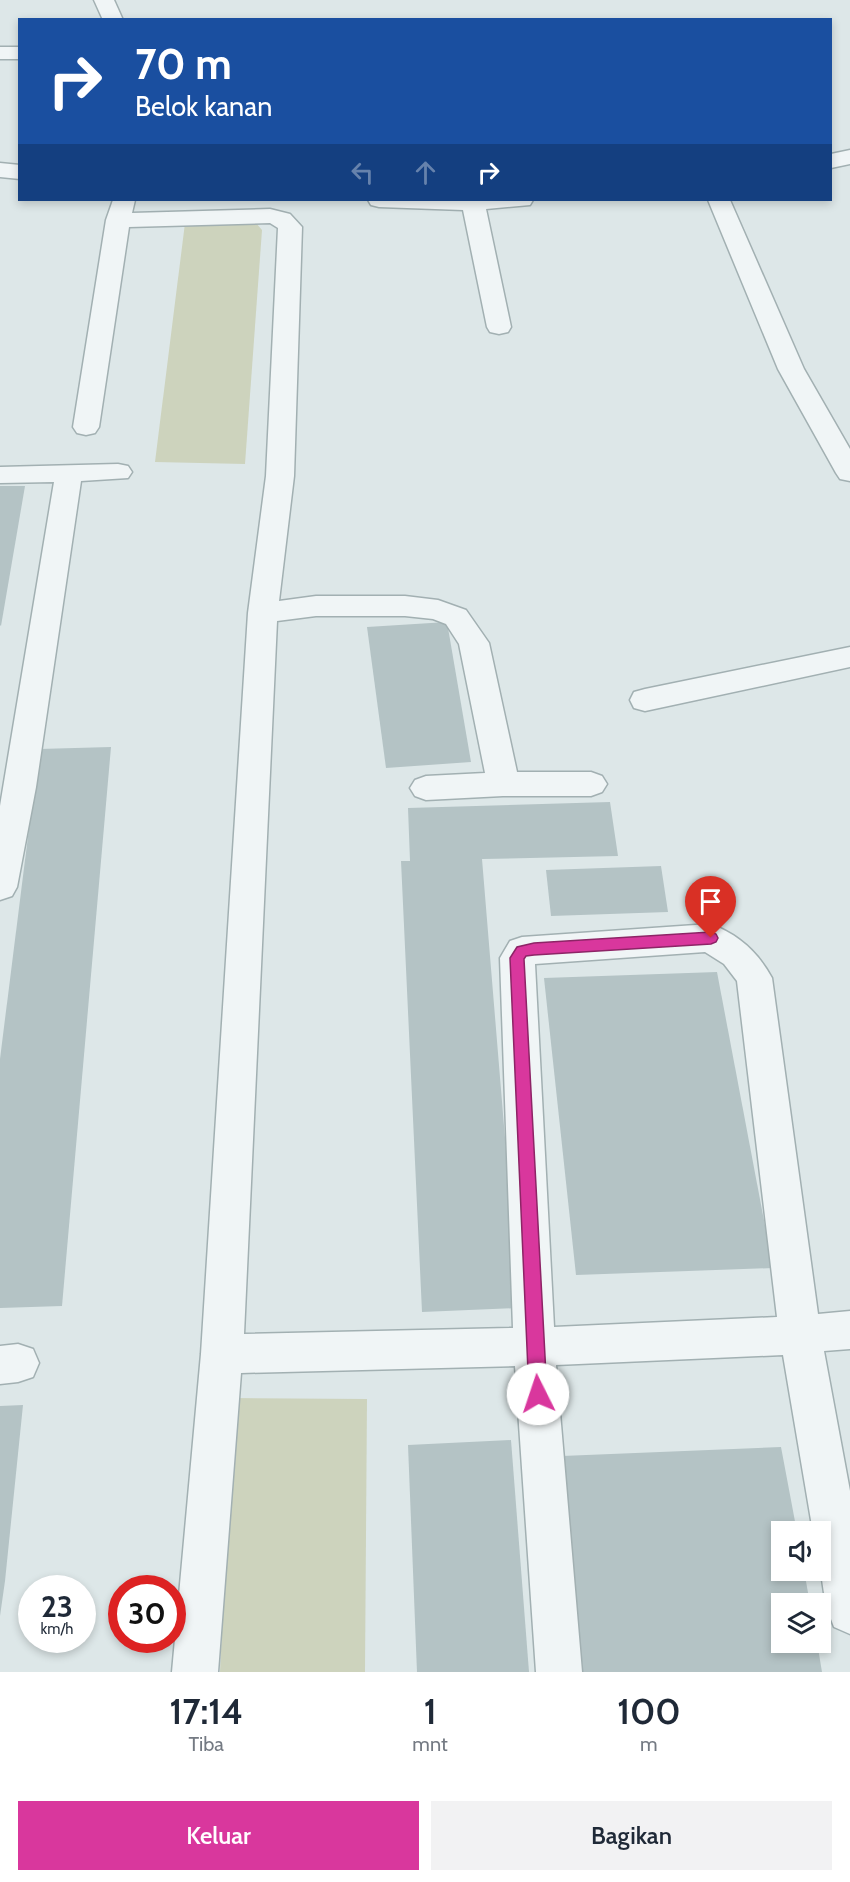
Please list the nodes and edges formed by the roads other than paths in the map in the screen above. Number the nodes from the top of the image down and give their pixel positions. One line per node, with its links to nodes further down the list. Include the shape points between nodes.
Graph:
1 (104, 0): 2 (street)
2 (112, 18)
3 (0, 53): 4 (street)
4 (18, 53)
5 (850, 157): 6 (street)
6 (832, 162)
7 (0, 170): 8 (street)
8 (18, 172)
9 (410, 201): 12 (street)
10 (506, 201): 12 (street)
11 (719, 201): 18 (street, via 791,369)
12 (473, 203): 14 (street)
13 (121, 210): 15 (street); 20 (street, via 270,216 282,219 290,227 280,476)
14 (499, 327)
15 (86, 427)
16 (118, 472): 17 (street)
17 (69, 473): 19 (street); 26 (street, via 20,787)
18 (850, 473)
19 (0, 475)
20 (263, 613): 23 (street, via 316,606 405,606 438,610 456,617 474,643); 30 (street)
21 (850, 657): 22 (street)
22 (645, 700)
23 (503, 784): 24 (street); 25 (street)
24 (591, 784)
25 (426, 788)
26 (0, 886)
27 (850, 1330): 28 (street)
28 (800, 1335): 29 (street); 29 (street, via 754,978 736,954 711,938 534,949 522,951 517,958); 31 (street)
29 (534, 1348): 30 (street); 33 (street)
30 (222, 1354): 32 (street)
31 (850, 1611)
32 (195, 1672)
33 (560, 1672)

